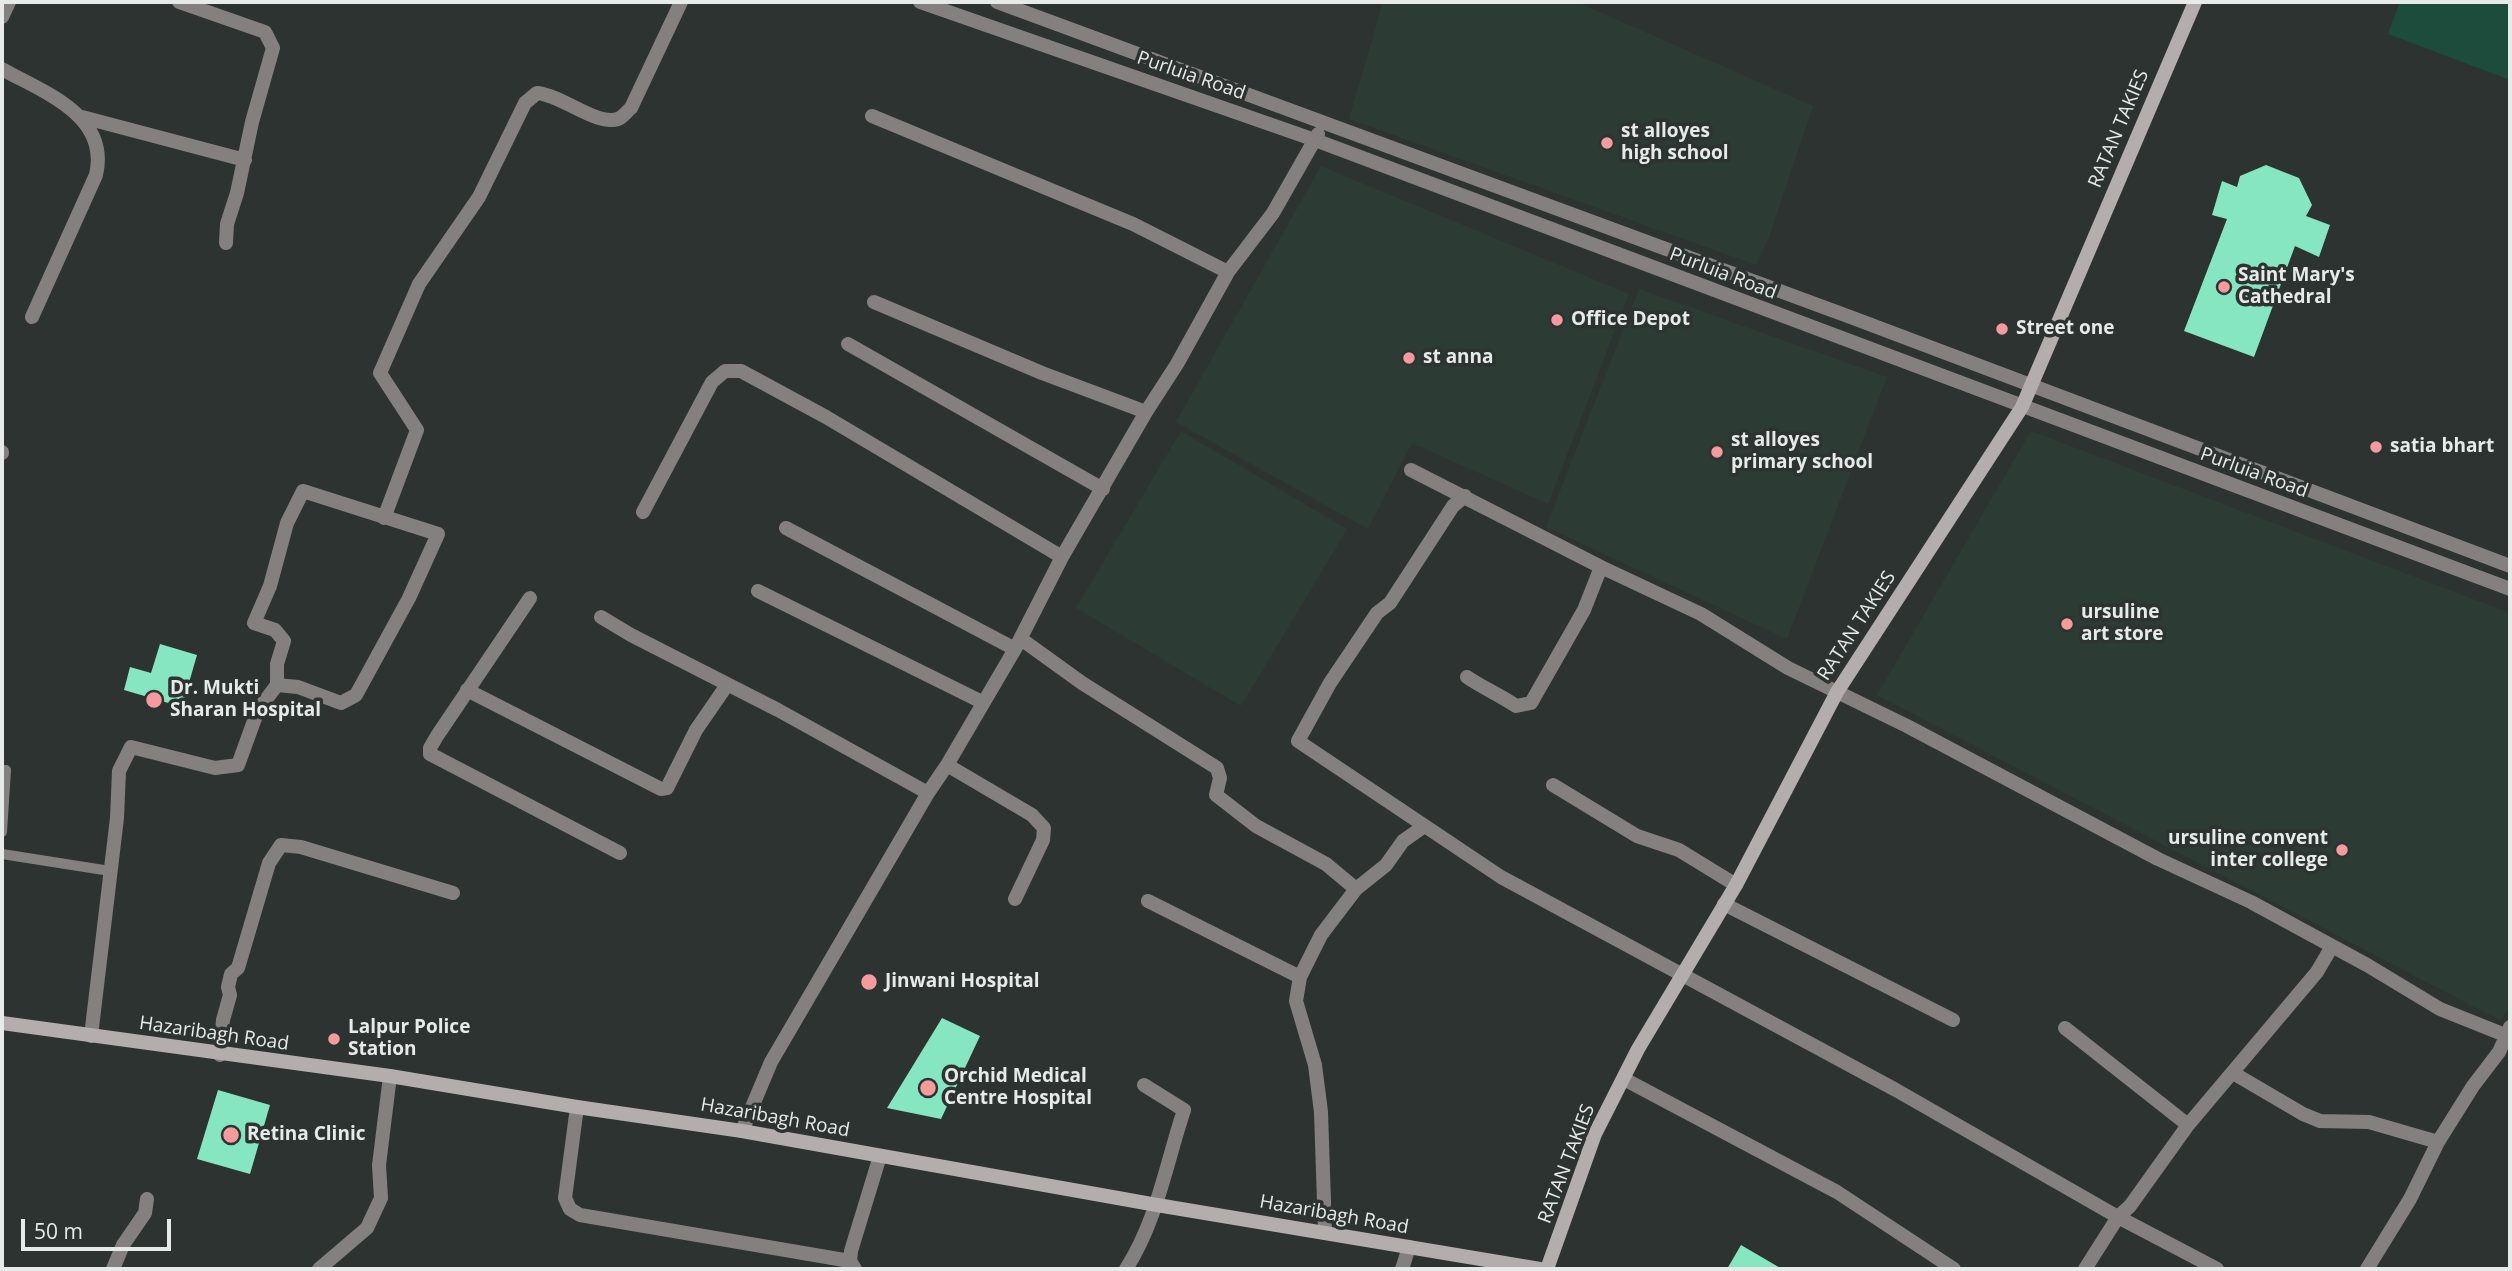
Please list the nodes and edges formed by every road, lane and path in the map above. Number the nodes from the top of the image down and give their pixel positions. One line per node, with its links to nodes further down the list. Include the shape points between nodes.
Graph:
1 (9, 2): 7 (street)
2 (179, 2): 13 (street, via 265,32 274,48)
3 (681, 2): 26 (street, via 631,107 620,118 603,120 551,94 537,93 525,103 479,197 419,284 380,373 417,430)
4 (920, 2): 12 (street, Purluia Road)
5 (997, 2): 11 (street, Purluia Road)
6 (2195, 2): 19 (main road, RATAN TAKIES)
7 (2, 17)
8 (2, 69): 10 (street)
9 (872, 116): 15 (street, via 1133,224)
10 (82, 117): 13 (street); 17 (street, via 99,163)
11 (1324, 121): 12 (street); 19 (street, Purluia Road)
12 (1315, 140): 15 (street, via 1273,213); 20 (street, Purluia Road)
13 (245, 160): 14 (street)
14 (226, 243)
15 (1228, 272): 21 (street)
16 (874, 302): 21 (street)
17 (33, 317)
18 (848, 344): 23 (street)
19 (2031, 385): 20 (main road, RATAN TAKIES); 29 (street, Purluia Road)
20 (2022, 407): 31 (street, Purluia Road); 40 (main road, RATAN TAKIES)
21 (1146, 412): 23 (street)
22 (1411, 471): 24 (street)
23 (1103, 489): 28 (street)
24 (1465, 496): 30 (street); 46 (street, via 1452,506 1390,603 1377,613 1298,741)
25 (643, 512): 28 (street, via 712,382 725,371 741,371)
26 (384, 518): 37 (street, via 303,491 287,523 270,586 254,623 275,630 284,640); 37 (street, via 438,534 356,695 341,703 299,687)
27 (786, 528): 35 (street)
28 (1062, 557): 35 (street)
29 (2510, 566)
30 (1601, 567): 36 (street, via 1584,610 1531,703 1516,706); 40 (street, via 1701,614)
31 (2510, 589)
32 (758, 591): 41 (street)
33 (530, 598): 39 (street)
34 (601, 618): 38 (street)
35 (1018, 644): 41 (street); 52 (street, via 1217,768 1216,795 1256,826 1326,864)
36 (1467, 677)
37 (277, 685): 50 (street, via 258,710 238,765 215,768 131,747 119,771)
38 (727, 685): 39 (street, via 696,730 667,788 661,789); 45 (street)
39 (467, 690): 48 (street, via 430,747 430,754)
40 (1837, 692): 51 (main road, RATAN TAKIES); 57 (street, via 2158,859 2251,902)
41 (982, 702): 42 (street)
42 (947, 765): 45 (street); 54 (street, via 1032,815 1044,828 1043,840)
43 (2, 769): 47 (lane, via 6,770)
44 (1553, 785): 51 (street, via 1637,836 1679,850)
45 (928, 793): 72 (street, via 771,1062)
46 (1423, 827): 52 (street); 58 (street, via 1501,877)
47 (2, 832)
48 (620, 853)
49 (2, 854): 50 (lane)
50 (110, 871): 64 (street)
51 (1736, 884): 56 (main road, RATAN TAKIES)
52 (1356, 889): 59 (street, via 1321,935)
53 (453, 893): 65 (street, via 281,845 270,863 238,968 231,974)
54 (1015, 899)
55 (1149, 901): 59 (street)
56 (1724, 904): 58 (main road, RATAN TAKIES); 60 (street)
57 (2332, 948): 63 (street, via 2440,1009); 66 (street)
58 (1681, 975): 68 (main road, RATAN TAKIES); 77 (street, via 1896,1090)
59 (1300, 977): 78 (street, via 1296,1001 1315,1065 1321,1112)
60 (1953, 1020)
61 (2, 1023): 64 (main road, Hazaribagh Road)
62 (2065, 1028): 71 (street)
63 (2509, 1033): 73 (street)
64 (91, 1036): 65 (main road, Hazaribagh Road)
65 (220, 1055): 67 (main road, Hazaribagh Road)
66 (2233, 1073): 71 (street); 73 (street, via 2320,1121 2369,1122)
67 (390, 1076): 70 (main road, Hazaribagh Road); 82 (street, via 379,1165 381,1198 367,1228)
68 (1624, 1079): 86 (main road, RATAN TAKIES, via 1595,1134); 87 (street, via 1837,1192)
69 (1144, 1085): 76 (street, via 1184,1110)
70 (577, 1107): 72 (main road, Hazaribagh Road); 80 (street, via 565,1198 570,1209 580,1215)
71 (2188, 1125): 77 (street)
72 (742, 1131): 74 (main road, Hazaribagh Road)
73 (2438, 1142): 90 (street)
74 (880, 1156): 76 (main road, Hazaribagh Road); 80 (street, via 851,1251)
75 (147, 1199): 81 (street, via 145,1213 122,1245)
76 (1157, 1205): 78 (main road, Hazaribagh Road); 83 (street)
77 (2118, 1217): 88 (street); 89 (street)
78 (1325, 1232): 79 (main road, Hazaribagh Road)
79 (1409, 1247): 84 (street); 85 (main road, Hazaribagh Road)
80 (853, 1265)
81 (114, 1269)
82 (319, 1269)
83 (1126, 1269)
84 (1402, 1269)
85 (1540, 1269)
86 (1548, 1269)
87 (1954, 1269)
88 (2085, 1269)
89 (2217, 1269)
90 (2367, 1269)

